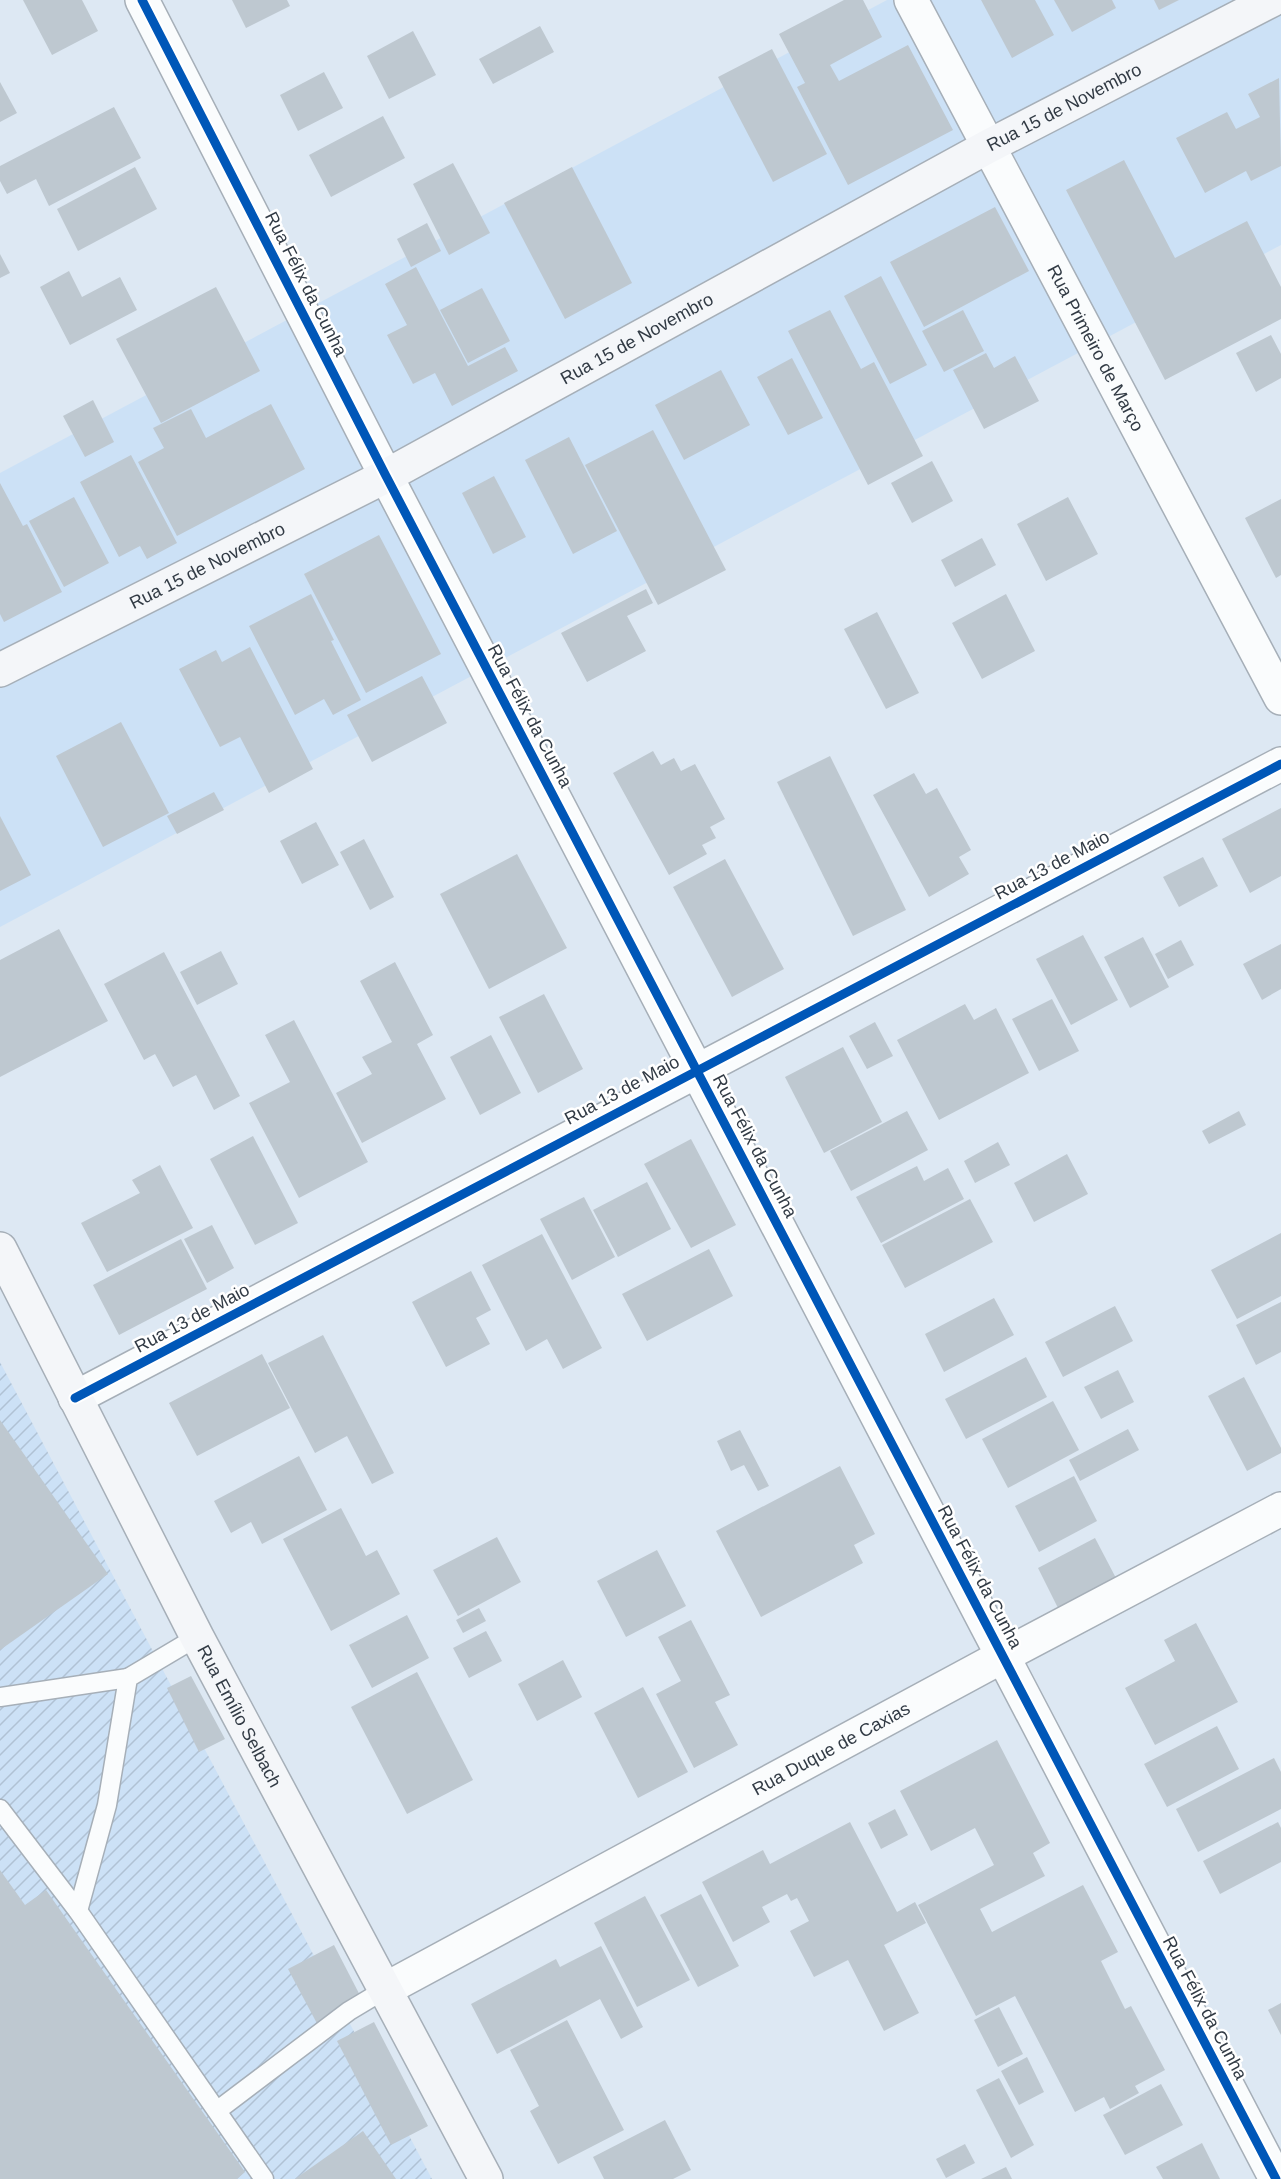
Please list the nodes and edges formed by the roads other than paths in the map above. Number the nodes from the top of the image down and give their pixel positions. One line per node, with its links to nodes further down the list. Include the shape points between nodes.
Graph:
1 (142, 0): 5 (street, Rua Félix da Cunha)
2 (911, 0): 4 (street, Rua Primeiro de Março)
3 (1272, 0): 4 (main road, Rua 15 de Novembro)
4 (989, 146): 5 (main road, Rua 15 de Novembro); 7 (street, Rua Primeiro de Março)
5 (386, 476): 6 (main road, Rua 15 de Novembro); 9 (street, Rua Félix da Cunha)
6 (0, 670)
7 (1281, 698)
8 (1281, 764): 9 (street, Rua 13 de Maio)
9 (696, 1070): 11 (street, Rua 13 de Maio); 14 (street, Rua Félix da Cunha)
10 (0, 1249): 11 (main road, Rua Emílio Selbach)
11 (75, 1398): 13 (main road, Rua Emílio Selbach)
12 (1281, 1509): 14 (street, Rua Duque de Caxias)
13 (197, 1637): 15 (lane); 19 (main road, Rua Emílio Selbach)
14 (1003, 1656): 19 (street, Rua Duque de Caxias); 23 (street, Rua Félix da Cunha)
15 (128, 1678): 16 (lane); 18 (lane, via 108,1805)
16 (0, 1697)
17 (0, 1809): 18 (lane)
18 (78, 1911): 20 (lane)
19 (384, 1990): 20 (lane, via 349,2011); 22 (main road, Rua Emílio Selbach)
20 (218, 2110): 21 (lane)
21 (264, 2179)
22 (486, 2179)
23 (1276, 2179)

